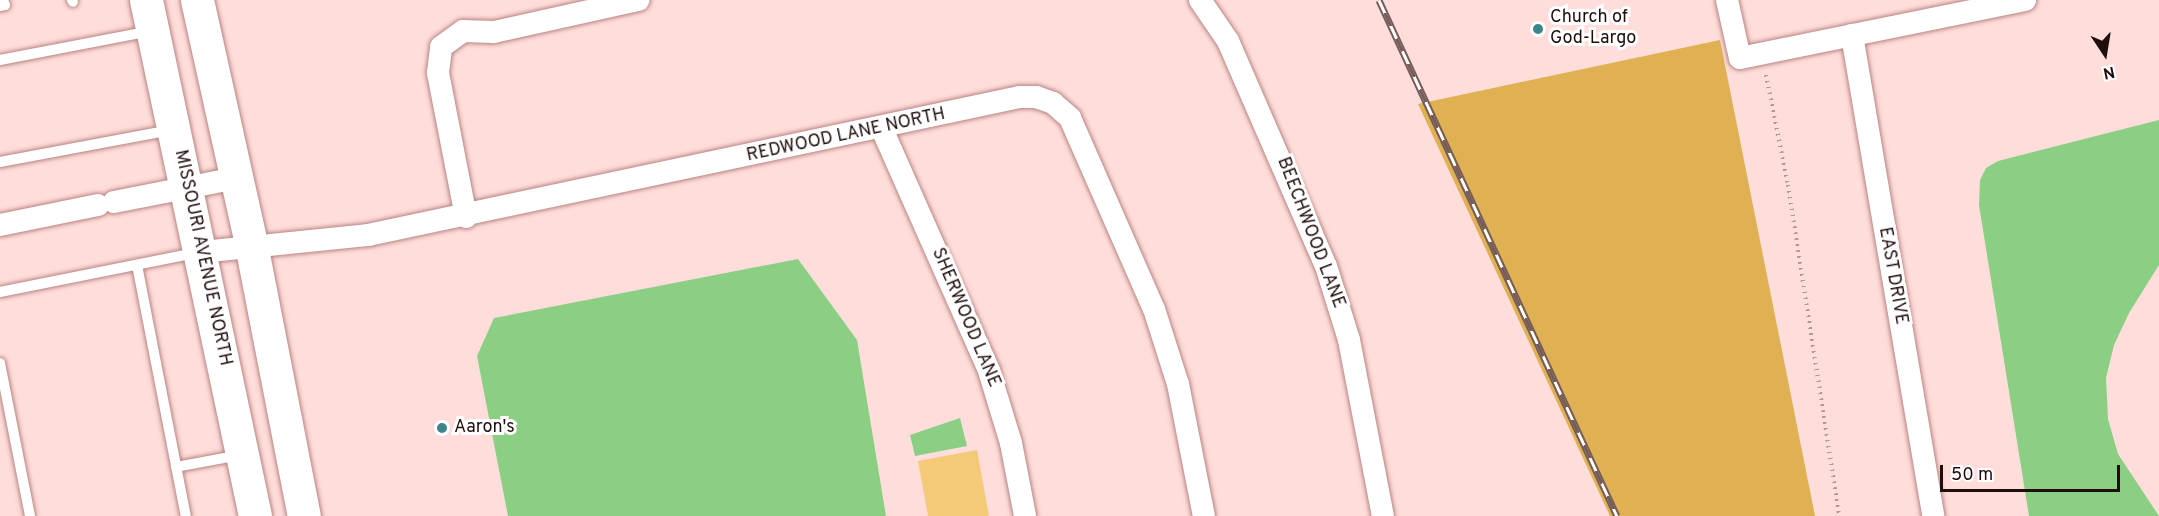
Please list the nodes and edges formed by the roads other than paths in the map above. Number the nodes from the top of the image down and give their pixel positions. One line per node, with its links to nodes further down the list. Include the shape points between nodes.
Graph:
1 (3, 0): 7 (lane, via 4,5)
2 (197, 0): 14 (main road)
3 (638, 0): 16 (street, via 494,32 464,31 441,47 438,73)
4 (1200, 0): 31 (street, BEECHWOOD LANE, via 1228,41 1303,205 1326,266 1349,340)
5 (1727, 0): 9 (street, via 1750,56)
6 (2025, 0): 9 (street)
7 (0, 6)
8 (149, 15): 10 (lane); 11 (main road, MISSOURI AVENUE NORTH)
9 (1852, 35): 32 (street, EAST DRIVE)
10 (0, 60)
11 (174, 129): 13 (lane); 15 (main road, MISSOURI AVENUE NORTH)
12 (882, 129): 16 (street, REDWOOD LANE NORTH); 29 (street, SHERWOOD LANE, via 989,371 1000,402); 30 (street, REDWOOD LANE NORTH, via 1036,97 1053,103 1070,118 1154,309 1178,384)
13 (0, 162)
14 (236, 178): 15 (street); 18 (main road)
15 (187, 188): 17 (street); 19 (main road, MISSOURI AVENUE NORTH)
16 (466, 217): 18 (street, REDWOOD LANE NORTH, via 368,235)
17 (0, 225)
18 (251, 244): 19 (street, REDWOOD LANE NORTH); 28 (main road)
19 (201, 252): 20 (lane); 23 (main road, MISSOURI AVENUE NORTH)
20 (137, 265): 21 (lane); 24 (lane)
21 (0, 292)
22 (0, 363): 25 (lane)
23 (243, 454): 24 (lane); 27 (main road, MISSOURI AVENUE NORTH)
24 (176, 467): 26 (lane)
25 (30, 516)
26 (186, 516)
27 (255, 516)
28 (304, 516)
29 (1025, 516)
30 (1204, 516)
31 (1383, 516)
32 (1933, 516)

